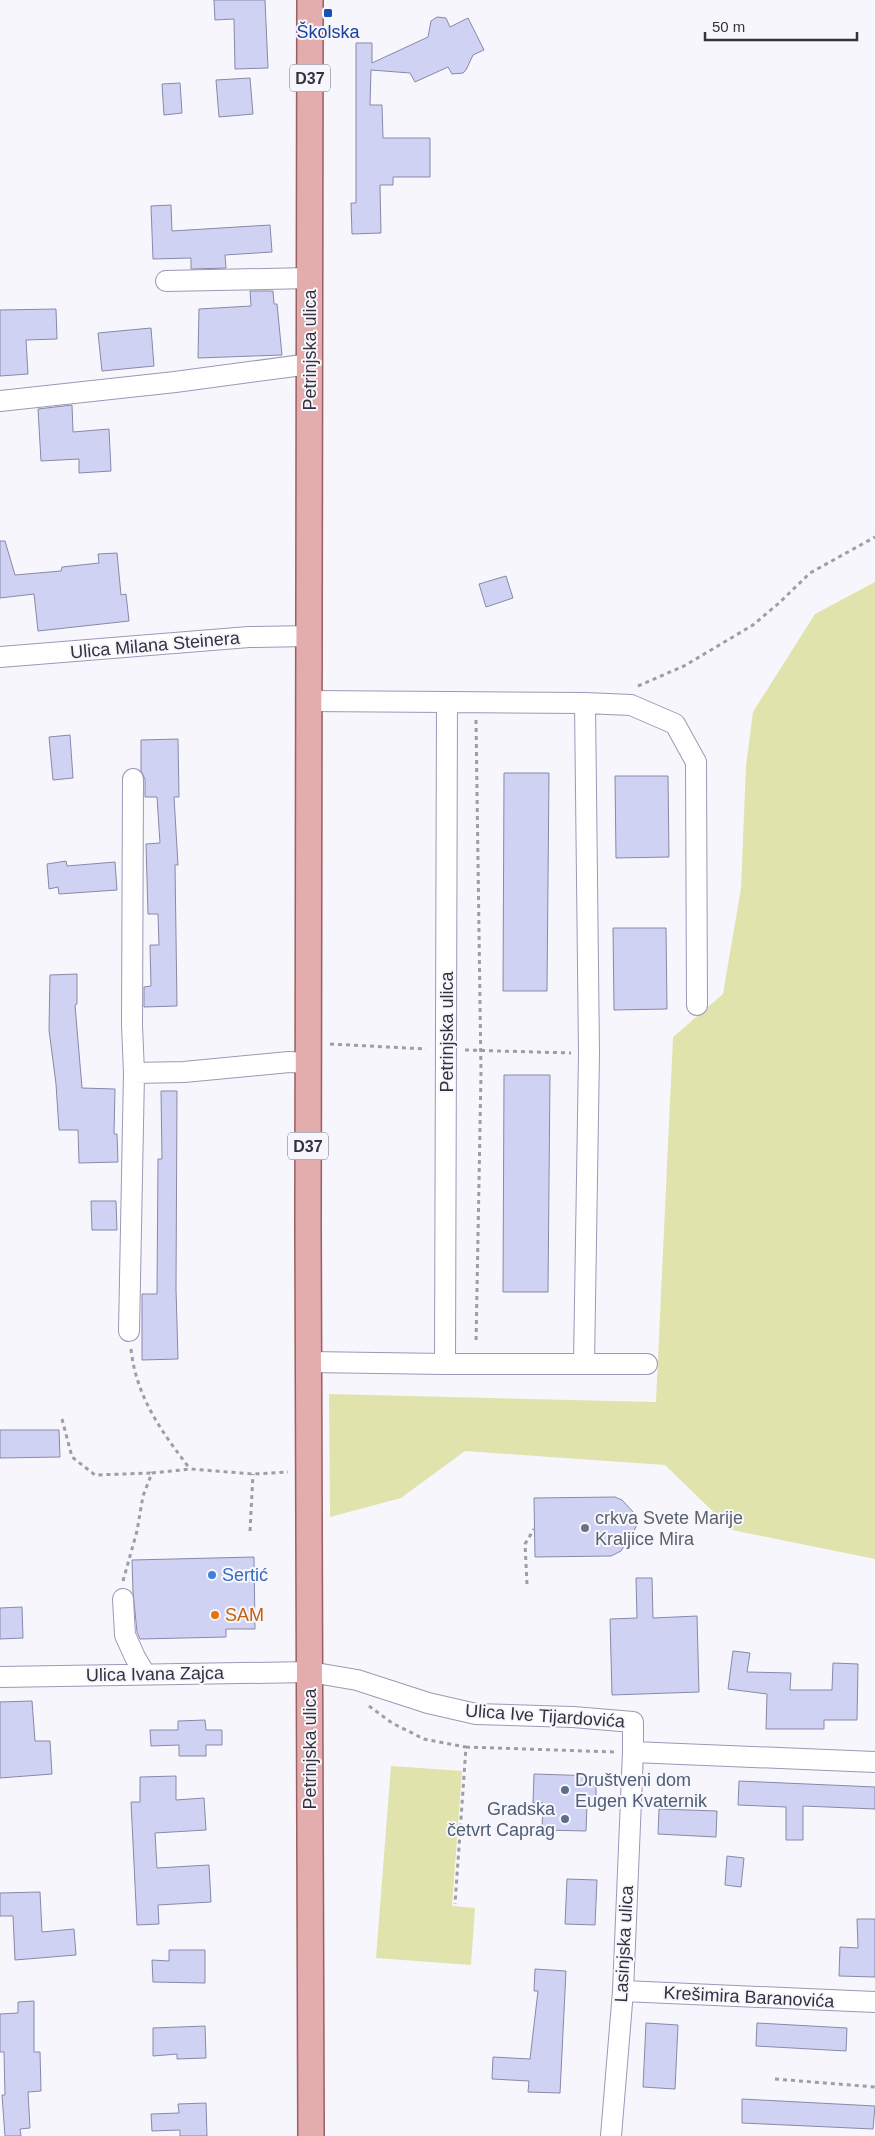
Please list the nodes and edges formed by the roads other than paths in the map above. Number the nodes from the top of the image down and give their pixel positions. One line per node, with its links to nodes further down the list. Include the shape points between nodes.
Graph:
1 (310, 0): 2 (main road, Petrinjska ulica / D37)
2 (310, 278): 3 (street); 4 (main road, Petrinjska ulica / D37)
3 (166, 281)
4 (310, 364): 5 (street); 6 (main road, Petrinjska ulica / D37)
5 (0, 401)
6 (310, 636): 7 (street, Ulica Milana Steinera, via 249,637); 8 (main road, Petrinjska ulica / D37)
7 (0, 657)
8 (310, 701): 9 (street); 13 (main road, Petrinjska ulica / D37)
9 (447, 702): 10 (street); 17 (street, Petrinjska ulica)
10 (585, 703): 12 (street, via 632,705 675,724 696,762); 18 (street, via 589,1054)
11 (133, 779): 14 (street)
12 (697, 1005)
13 (309, 1062): 14 (street); 16 (main road, Petrinjska ulica / D37)
14 (134, 1073): 15 (street)
15 (129, 1331)
16 (310, 1362): 17 (street); 21 (main road, Petrinjska ulica / D37)
17 (445, 1364): 18 (street)
18 (584, 1364): 19 (street)
19 (647, 1364)
20 (123, 1599): 22 (street, via 125,1635)
21 (310, 1672): 22 (street, Ulica Ivana Zajca); 24 (street, Ulica Ive Tijardovića, via 357,1680 428,1703 476,1714 633,1722); 28 (main road, Petrinjska ulica / D37)
22 (145, 1674): 23 (street, Ulica Ivana Zajca)
23 (0, 1677)
24 (633, 1752): 25 (street, Ulica Ive Tijardovića); 26 (street, Lasinjska ulica)
25 (875, 1762)
26 (623, 1991): 27 (street, Krešimira Baranovića); 29 (street, Lasinjska ulica)
27 (875, 2002)
28 (312, 2136)
29 (611, 2136)

